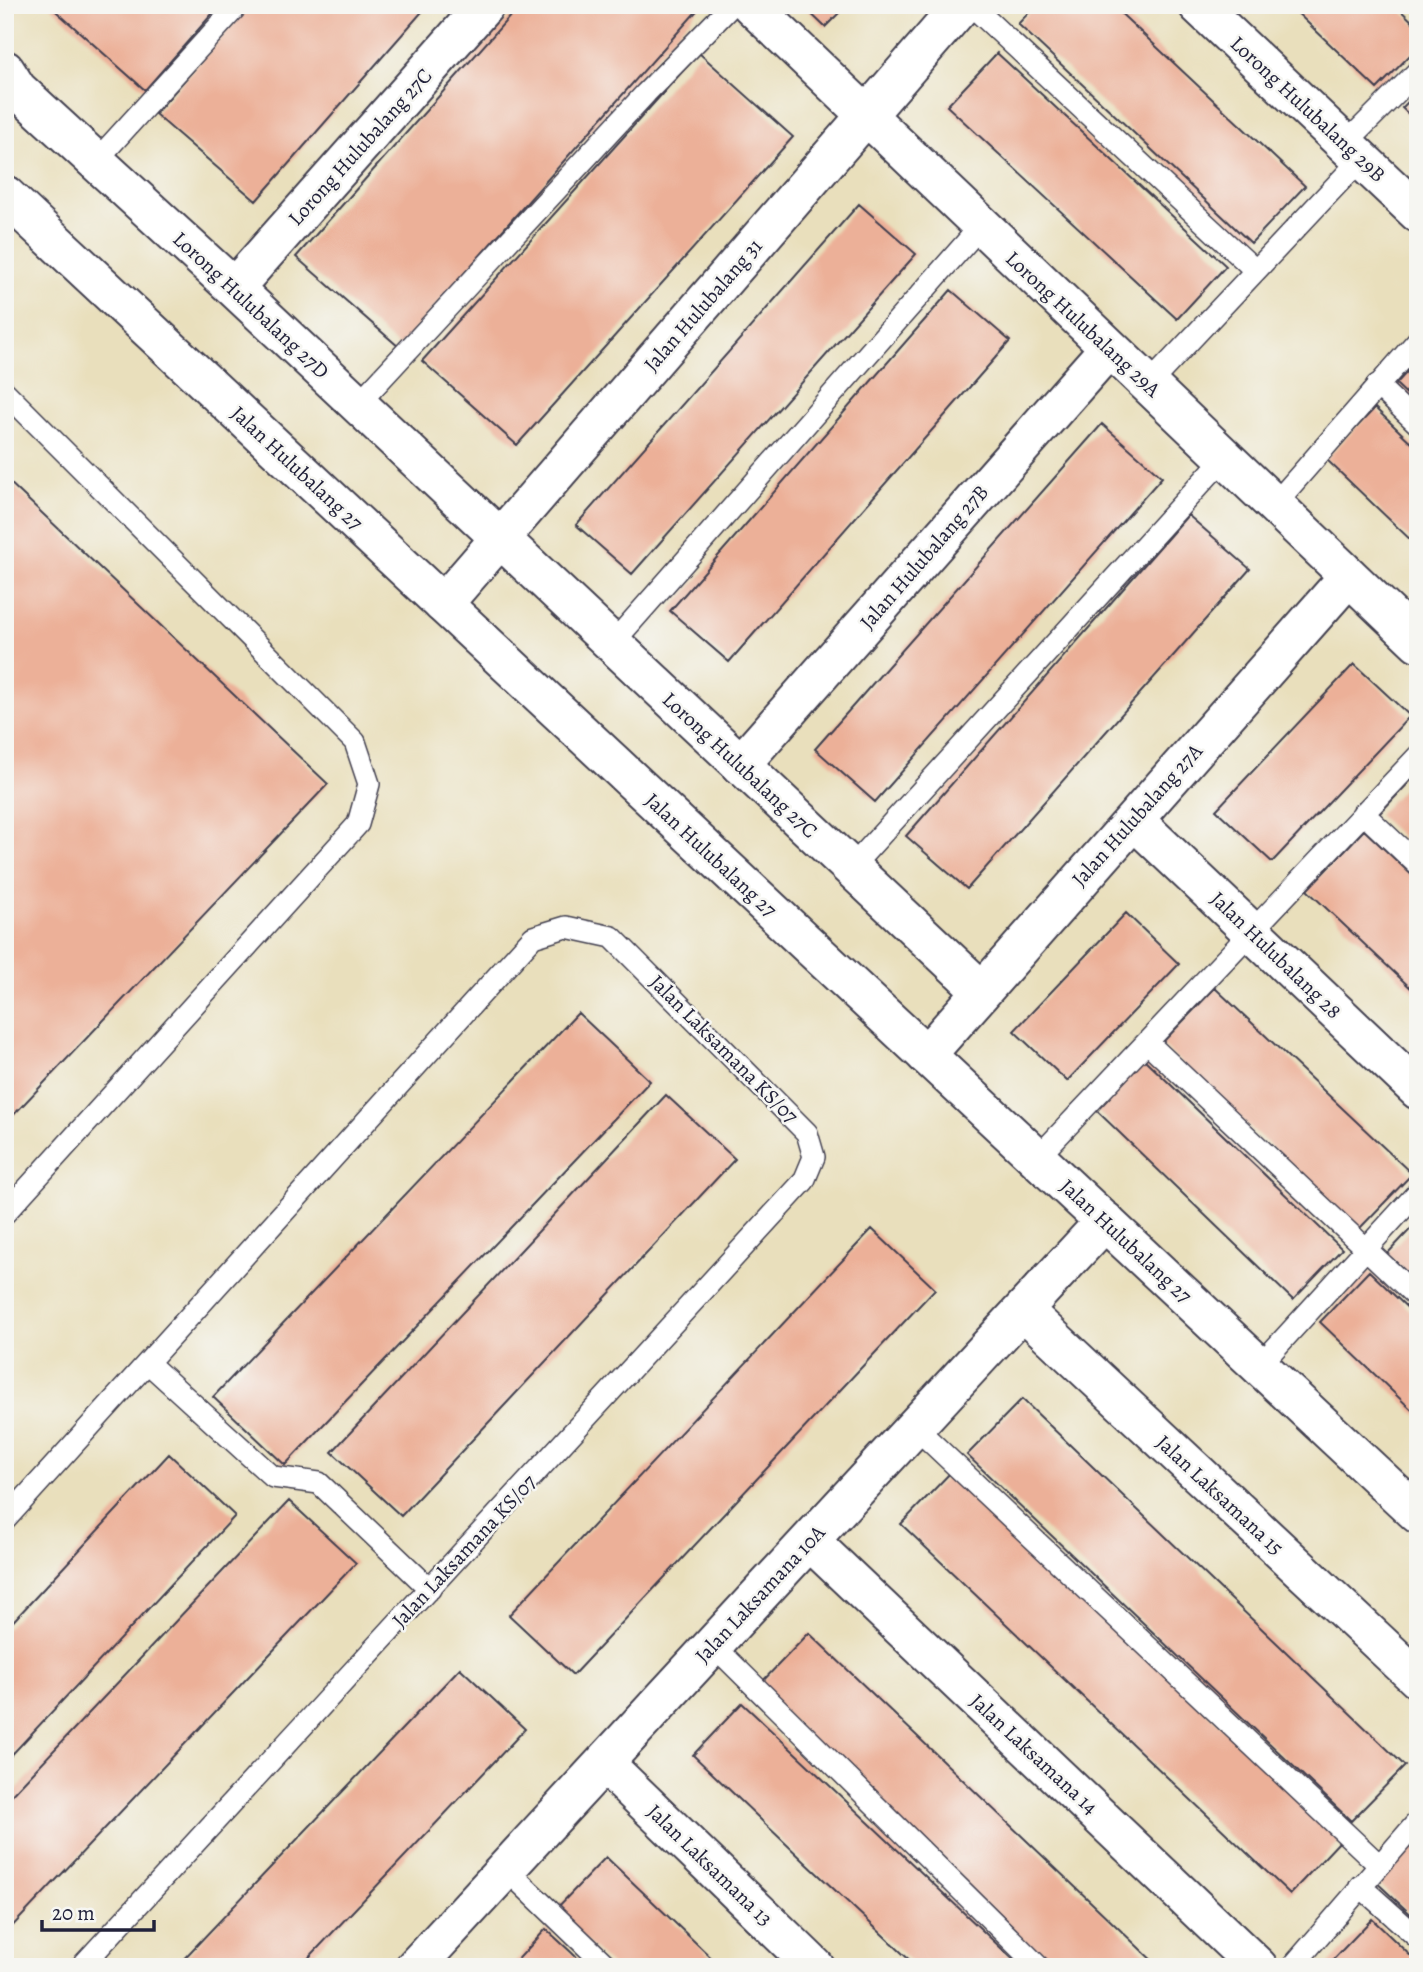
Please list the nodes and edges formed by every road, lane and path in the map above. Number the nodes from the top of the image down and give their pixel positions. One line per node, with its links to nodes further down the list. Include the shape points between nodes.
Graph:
1 (238, 5): 12 (lane)
2 (485, 5): 17 (street, Lorong Hulubalang 27C)
3 (732, 5): 23 (lane)
4 (751, 5): 10 (street, Lorong Hulubalang 29A)
5 (962, 5): 10 (street, Jalan Hulubalang 31)
6 (971, 5): 16 (lane)
7 (1198, 5): 11 (street, Lorong Hulubalang 29B)
8 (5, 70): 12 (street, Lorong Hulubalang 27D, via 17,89)
9 (1418, 71): 11 (lane)
10 (865, 117): 15 (street, Lorong Hulubalang 29A); 27 (street, Jalan Hulubalang 31)
11 (1353, 151): 14 (street, Lorong Hulubalang 29B); 16 (lane)
12 (96, 161): 17 (street, Lorong Hulubalang 27D)
13 (5, 195): 29 (street, Jalan Hulubalang 27)
14 (1418, 213)
15 (980, 227): 19 (street, Lorong Hulubalang 29A); 31 (lane)
16 (1255, 270): 20 (lane)
17 (234, 288): 23 (street, Lorong Hulubalang 27D)
18 (1418, 340): 21 (lane)
19 (1109, 348): 20 (street, Lorong Hulubalang 29A); 33 (street, Jalan Hulubalang 27B)
20 (1148, 385): 25 (street, Lorong Hulubalang 29A)
21 (1377, 385): 24 (lane); 26 (lane)
22 (5, 393): 45 (lane, via 355,742 369,784 358,824)
23 (357, 405): 27 (street, Lorong Hulubalang 27D)
24 (1418, 424)
25 (1224, 458): 26 (street, Lorong Hulubalang 29A); 37 (lane)
26 (1274, 505): 28 (street, Lorong Hulubalang 29A)
27 (499, 540): 29 (street, Jalan Hulubalang 31); 31 (street, Lorong Hulubalang 27C)
28 (1349, 576): 30 (street, Lorong Hulubalang 29A); 35 (street, Jalan Hulubalang 27A)
29 (443, 604): 41 (street, Jalan Hulubalang 27)
30 (1418, 642)
31 (611, 645): 33 (street, Lorong Hulubalang 27C)
32 (1418, 756): 34 (lane)
33 (740, 765): 37 (street, Lorong Hulubalang 27C)
34 (1363, 813): 36 (lane); 38 (lane)
35 (1134, 820): 38 (street, Jalan Hulubalang 28); 39 (street, Jalan Hulubalang 27A)
36 (1418, 865)
37 (850, 869): 39 (street, Lorong Hulubalang 27C)
38 (1252, 931): 40 (lane); 42 (street, Jalan Hulubalang 28)
39 (981, 990): 41 (street, Jalan Hulubalang 27A)
40 (1147, 1042): 43 (lane); 47 (lane)
41 (926, 1055): 43 (street, Jalan Hulubalang 27)
42 (1418, 1090)
43 (1037, 1158): 46 (street, Jalan Hulubalang 27)
44 (1418, 1192): 47 (lane)
45 (5, 1213)
46 (1105, 1222): 49 (street, Jalan Laksamana 10A); 51 (street, Jalan Hulubalang 27)
47 (1367, 1248): 48 (lane); 51 (lane)
48 (1418, 1298)
49 (1023, 1310): 52 (street, Jalan Laksamana 10A); 58 (street, Jalan Laksamana 15)
50 (148, 1363): 54 (lane, Jalan Laksamana KS/07); 56 (lane, via 273,1478 318,1483); 56 (lane, Jalan Laksamana KS/07, via 533,937 566,927 612,937 807,1133 814,1157 804,1181)
51 (1259, 1366): 53 (street, Jalan Hulubalang 27)
52 (915, 1427): 55 (street, Jalan Laksamana 10A); 61 (lane)
53 (1418, 1514)
54 (5, 1520)
55 (810, 1541): 57 (street, Jalan Laksamana 10A); 70 (street, Jalan Laksamana 14)
56 (430, 1588): 65 (lane, Jalan Laksamana KS/07)
57 (713, 1645): 59 (street, Jalan Laksamana 10A); 69 (lane)
58 (1418, 1679)
59 (604, 1763): 62 (street, Jalan Laksamana 10A); 68 (street, Jalan Laksamana 13)
60 (1418, 1821): 61 (lane)
61 (1378, 1864): 63 (lane)
62 (506, 1869): 66 (street, Jalan Laksamana 10A); 67 (lane)
63 (1360, 1886): 64 (lane); 71 (lane)
64 (1418, 1938)
65 (81, 1967)
66 (415, 1967)
67 (608, 1967)
68 (816, 1967)
69 (1039, 1967)
70 (1258, 1967)
71 (1292, 1967)

